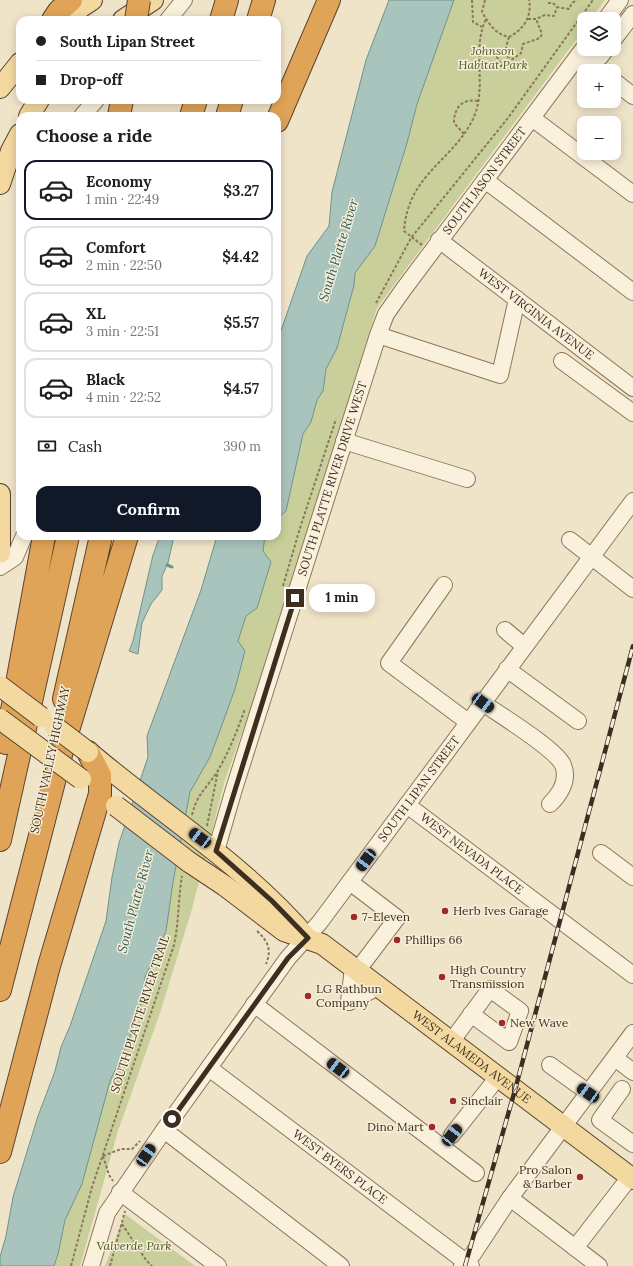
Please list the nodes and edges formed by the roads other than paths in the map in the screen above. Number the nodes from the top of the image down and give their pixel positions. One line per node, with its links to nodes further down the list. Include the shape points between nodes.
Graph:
1 (71, 0): 12 (highway)
2 (92, 0): 13 (main road)
3 (139, 0): 15 (highway, bridge)
4 (153, 0): 14 (main road)
5 (184, 0): 16 (street)
6 (228, 0): 17 (highway)
7 (264, 0): 18 (highway)
8 (329, 0): 29 (highway)
9 (620, 0): 10 (street)
10 (611, 12)
11 (633, 14): 19 (street)
12 (56, 16)
13 (68, 16)
14 (130, 16)
15 (137, 16)
16 (171, 16)
17 (222, 16)
18 (259, 16)
19 (621, 30)
20 (592, 56): 30 (street, SOUTH JASON STREET)
21 (594, 56): 22 (street)
22 (602, 64)
23 (16, 68): 25 (main road)
24 (621, 82): 26 (street)
25 (0, 88)
26 (632, 92)
27 (92, 104): 28 (street)
28 (86, 112)
29 (281, 112)
30 (532, 118): 32 (street, SOUTH JASON STREET); 34 (street)
31 (16, 142): 33 (main road)
32 (484, 180): 35 (street, SOUTH JASON STREET); 36 (street)
33 (0, 184)
34 (633, 194)
35 (439, 240): 37 (street, WEST VIRGINIA AVENUE); 38 (street, SOUTH JASON STREET)
36 (633, 292)
37 (517, 299): 39 (street, via 500,375); 41 (street, WEST VIRGINIA AVENUE)
38 (386, 314): 39 (street, SOUTH PLATTE RIVER DRIVE WEST)
39 (378, 335): 43 (street, SOUTH PLATTE RIVER DRIVE WEST)
40 (562, 361): 42 (street)
41 (633, 388)
42 (633, 413)
43 (344, 441): 44 (street); 73 (street, SOUTH PLATTE RIVER DRIVE WEST)
44 (467, 479)
45 (0, 494): 47 (main road)
46 (633, 501): 55 (street, SOUTH LIPAN STREET)
47 (0, 525): 54 (main road)
48 (22, 540): 56 (street, via 15,557)
49 (43, 540): 68 (highway)
50 (67, 540): 72 (highway)
51 (100, 540): 80 (highway, SOUTH VALLEY HIGHWAY)
52 (126, 540): 82 (highway, via 65,740)
53 (570, 540): 55 (street)
54 (0, 553)
55 (591, 556): 58 (street); 60 (street, SOUTH LIPAN STREET)
56 (0, 567)
57 (444, 586): 66 (street, via 389,663)
58 (633, 589)
59 (505, 630): 60 (street)
60 (524, 646): 61 (street, SOUTH LIPAN STREET)
61 (508, 669): 63 (street, SOUTH LIPAN STREET); 65 (street)
62 (0, 686): 67 (main road, WEST ALAMEDA AVENUE, bridge)
63 (483, 703): 66 (street, SOUTH LIPAN STREET); 70 (street, via 554,753 563,766 565,782)
64 (0, 719): 69 (main road, WEST ALAMEDA AVENUE, bridge)
65 (578, 721)
66 (468, 722): 71 (street, SOUTH LIPAN STREET)
67 (88, 752): 69 (highway, via 99,769); 73 (main road, WEST ALAMEDA AVENUE, via 122,781 188,824)
68 (0, 776)
69 (108, 800): 77 (main road, WEST ALAMEDA AVENUE, bridge, via 186,869 225,886 284,931); 98 (highway, via 49,966)
70 (550, 804)
71 (407, 805): 76 (street, SOUTH LIPAN STREET); 79 (street, WEST NEVADA PLACE)
72 (0, 840)
73 (216, 851): 77 (main road, WEST ALAMEDA AVENUE, via 272,901)
74 (601, 853): 75 (street)
75 (633, 877)
76 (350, 882): 77 (street, SOUTH LIPAN STREET); 78 (street, via 397,918)
77 (308, 938): 78 (main road, WEST ALAMEDA AVENUE, via 322,944); 83 (street, SOUTH LIPAN STREET, via 288,958)
78 (355, 969): 81 (main road, WEST ALAMEDA AVENUE); 81 (street, via 349,1002)
79 (633, 975)
80 (0, 985)
81 (378, 987): 86 (main road, WEST ALAMEDA AVENUE)
82 (0, 990)
83 (254, 1004): 89 (street, SOUTH LIPAN STREET); 99 (street)
84 (472, 1014): 86 (street)
85 (633, 1033): 87 (street)
86 (451, 1042): 91 (main road, WEST ALAMEDA AVENUE)
87 (615, 1058): 90 (street); 92 (street)
88 (550, 1065): 93 (street)
89 (209, 1068): 95 (street, SOUTH LIPAN STREET); 104 (street, WEST BYERS PLACE)
90 (633, 1072)
91 (498, 1077): 94 (main road, WEST ALAMEDA AVENUE); 96 (street)
92 (599, 1079): 93 (street); 97 (street, via 620,1091 600,1120)
93 (588, 1093): 94 (street)
94 (563, 1126): 100 (main road, WEST ALAMEDA AVENUE); 102 (street)
95 (164, 1130): 101 (street, SOUTH LIPAN STREET); 107 (street)
96 (452, 1135)
97 (633, 1144)
98 (0, 1152)
99 (476, 1173)
100 (631, 1178): 103 (street)
101 (125, 1196): 105 (street, via 107,1213); 106 (street)
102 (510, 1198): 103 (street); 104 (street)
103 (575, 1248): 108 (street)
104 (467, 1265)
105 (91, 1266)
106 (218, 1266)
107 (341, 1266)
108 (600, 1266)

